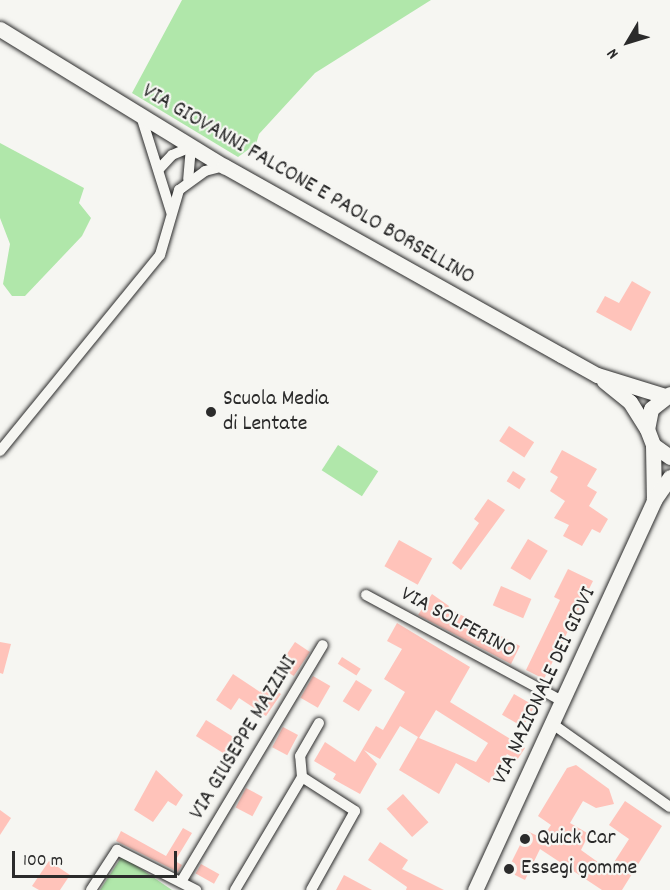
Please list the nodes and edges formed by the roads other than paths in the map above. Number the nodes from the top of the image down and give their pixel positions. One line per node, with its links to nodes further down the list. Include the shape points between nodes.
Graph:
1 (0, 29): 2 (street, VIA GIOVANNI FALCONE E PAOLO BORSELLINO)
2 (141, 116): 3 (street, VIA GIOVANNI FALCONE E PAOLO BORSELLINO); 5 (street)
3 (191, 147): 4 (street, VIA GIOVANNI FALCONE E PAOLO BORSELLINO); 5 (street, via 172,155); 6 (street)
4 (224, 166): 6 (street); 8 (street, VIA GIOVANNI FALCONE E PAOLO BORSELLINO)
5 (159, 169): 7 (street)
6 (188, 179): 7 (street)
7 (171, 212): 12 (street, via 169,232 159,255)
8 (597, 375): 9 (street); 10 (street, via 630,402)
9 (668, 395): 10 (street, via 651,409)
10 (647, 429): 11 (street)
11 (653, 445): 13 (street); 15 (street, VIA NAZIONALE DEI GIOVI)
12 (0, 451)
13 (670, 457)
14 (670, 477): 15 (street, VIA NAZIONALE DEI GIOVI)
15 (654, 500): 18 (street, VIA NAZIONALE DEI GIOVI)
16 (366, 595): 18 (street, VIA SOLFERINO)
17 (323, 645): 23 (street, VIA GIUSEPPE MAZZINI)
18 (564, 702): 20 (street, VIA NAZIONALE DEI GIOVI)
19 (319, 723): 21 (street, via 300,756)
20 (554, 724): 22 (street); 28 (street, VIA NAZIONALE DEI GIOVI)
21 (302, 777): 26 (street); 27 (street, via 355,811)
22 (670, 807)
23 (181, 882): 24 (street, via 117,850); 25 (street)
24 (91, 890)
25 (196, 890)
26 (235, 890)
27 (311, 890)
28 (475, 890)

